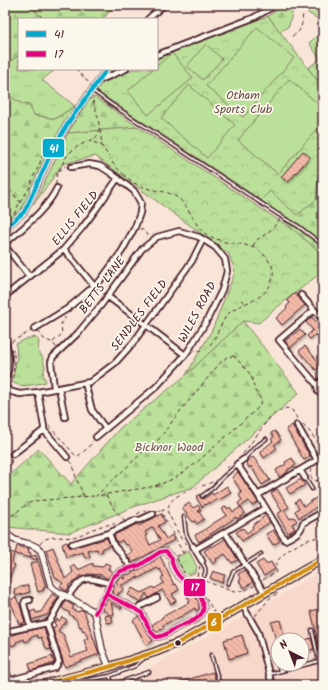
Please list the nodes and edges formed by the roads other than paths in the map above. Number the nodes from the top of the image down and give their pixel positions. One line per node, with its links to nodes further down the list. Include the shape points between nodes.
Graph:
1 (164, 5): 3 (street)
2 (276, 5): 4 (street, via 254,18)
3 (149, 18)
4 (158, 55)
5 (107, 70): 7 (street)
6 (124, 70): 7 (street)
7 (99, 81): 8 (street)
8 (92, 90): 12 (street, via 58,140 24,212); 15 (lane)
9 (70, 166): 10 (street, via 100,166)
10 (118, 178): 16 (street, ELLIS FIELD); 18 (street, via 134,191 141,203 140,213 136,228 122,251)
11 (57, 188): 14 (street, via 39,214)
12 (5, 228)
13 (202, 239): 21 (street, BETTS LANE, via 179,231 156,237 142,249); 24 (street, SENDLES FIELD, via 192,261); 27 (street, WILES ROAD, via 215,248 224,259 227,271 222,290)
14 (5, 245): 17 (street)
15 (323, 245)
16 (64, 249): 17 (street, ELLIS FIELD); 18 (street)
17 (29, 276): 20 (street, ELLIS FIELD)
18 (94, 286): 25 (street, via 67,309)
19 (301, 295): 22 (street)
20 (5, 296)
21 (107, 296): 24 (street, WILES ROAD); 33 (street, BETTS LANE, via 78,333 53,357 51,362)
22 (314, 310): 23 (street); 31 (street, via 278,340)
23 (323, 320)
24 (146, 325): 27 (street, WILES ROAD); 30 (street, SENDLES FIELD, via 115,363)
25 (34, 329)
26 (7, 341): 28 (street, via 9,361)
27 (185, 355): 38 (street, WILES ROAD, via 156,387)
28 (5, 379)
29 (323, 379): 31 (street)
30 (85, 383): 33 (street, SENDLES FIELD); 38 (street, via 92,410)
31 (316, 385): 35 (street)
32 (5, 388): 34 (street, SENDLES FIELD, via 20,394)
33 (56, 388): 34 (street, SENDLES FIELD); 36 (street, BETTS LANE)
34 (38, 392): 39 (street)
35 (323, 397)
36 (65, 417)
37 (297, 425): 46 (street, via 317,460)
38 (106, 429): 40 (street, WILES ROAD)
39 (44, 430): 42 (street); 43 (street)
40 (96, 438)
41 (266, 439): 44 (lane)
42 (13, 454)
43 (67, 457)
44 (244, 459): 45 (street)
45 (237, 464): 49 (street); 50 (lane)
46 (300, 470): 47 (street); 49 (street)
47 (306, 478): 48 (lane)
48 (312, 490)
49 (258, 495): 51 (street)
50 (202, 496)
51 (266, 508): 52 (street, via 285,540 297,533 303,523); 55 (street)
52 (323, 512)
53 (153, 514): 56 (street)
54 (184, 517): 59 (lane, via 186,534)
55 (225, 532): 59 (street); 63 (street)
56 (109, 533): 58 (street); 64 (street, via 114,546)
57 (6, 534): 70 (street, via 13,540 34,546 41,551 51,586)
58 (72, 544)
59 (194, 548): 62 (street)
60 (262, 554): 63 (lane)
61 (323, 559): 68 (main road)
62 (200, 561): 65 (lane, via 206,569)
63 (245, 564): 67 (lane, via 233,572); 68 (street)
64 (131, 568): 66 (street, via 113,577); 74 (street, via 166,551 172,558 175,571 196,590 204,610 192,621 160,637 152,634)
65 (204, 576)
66 (111, 584): 69 (street); 70 (street, via 95,579 82,580)
67 (228, 584)
68 (265, 593): 73 (main road)
69 (106, 594): 74 (street); 75 (street)
70 (66, 596): 75 (street); 76 (street)
71 (157, 598): 74 (street, via 139,607)
72 (30, 600): 77 (street, via 24,604)
73 (243, 606): 80 (main road, via 180,642); 89 (street, via 258,632)
74 (138, 610)
75 (95, 613): 86 (street, via 102,649)
76 (47, 623): 77 (street); 85 (street, via 58,665 14,680 8,677)
77 (30, 627): 79 (street)
78 (312, 630): 82 (lane)
79 (5, 632)
80 (150, 654): 86 (main road); 90 (lane, via 135,666)
81 (211, 656): 94 (lane)
82 (319, 661): 83 (lane); 84 (lane)
83 (323, 661)
84 (310, 663)
85 (5, 666)
86 (109, 667): 91 (main road)
87 (149, 672): 93 (lane)
88 (276, 672): 89 (lane)
89 (269, 674): 95 (street)
90 (110, 676): 91 (lane, via 87,680); 93 (lane)
91 (58, 680): 92 (main road)
92 (40, 685)
93 (112, 685)
94 (220, 685)
95 (272, 685)

